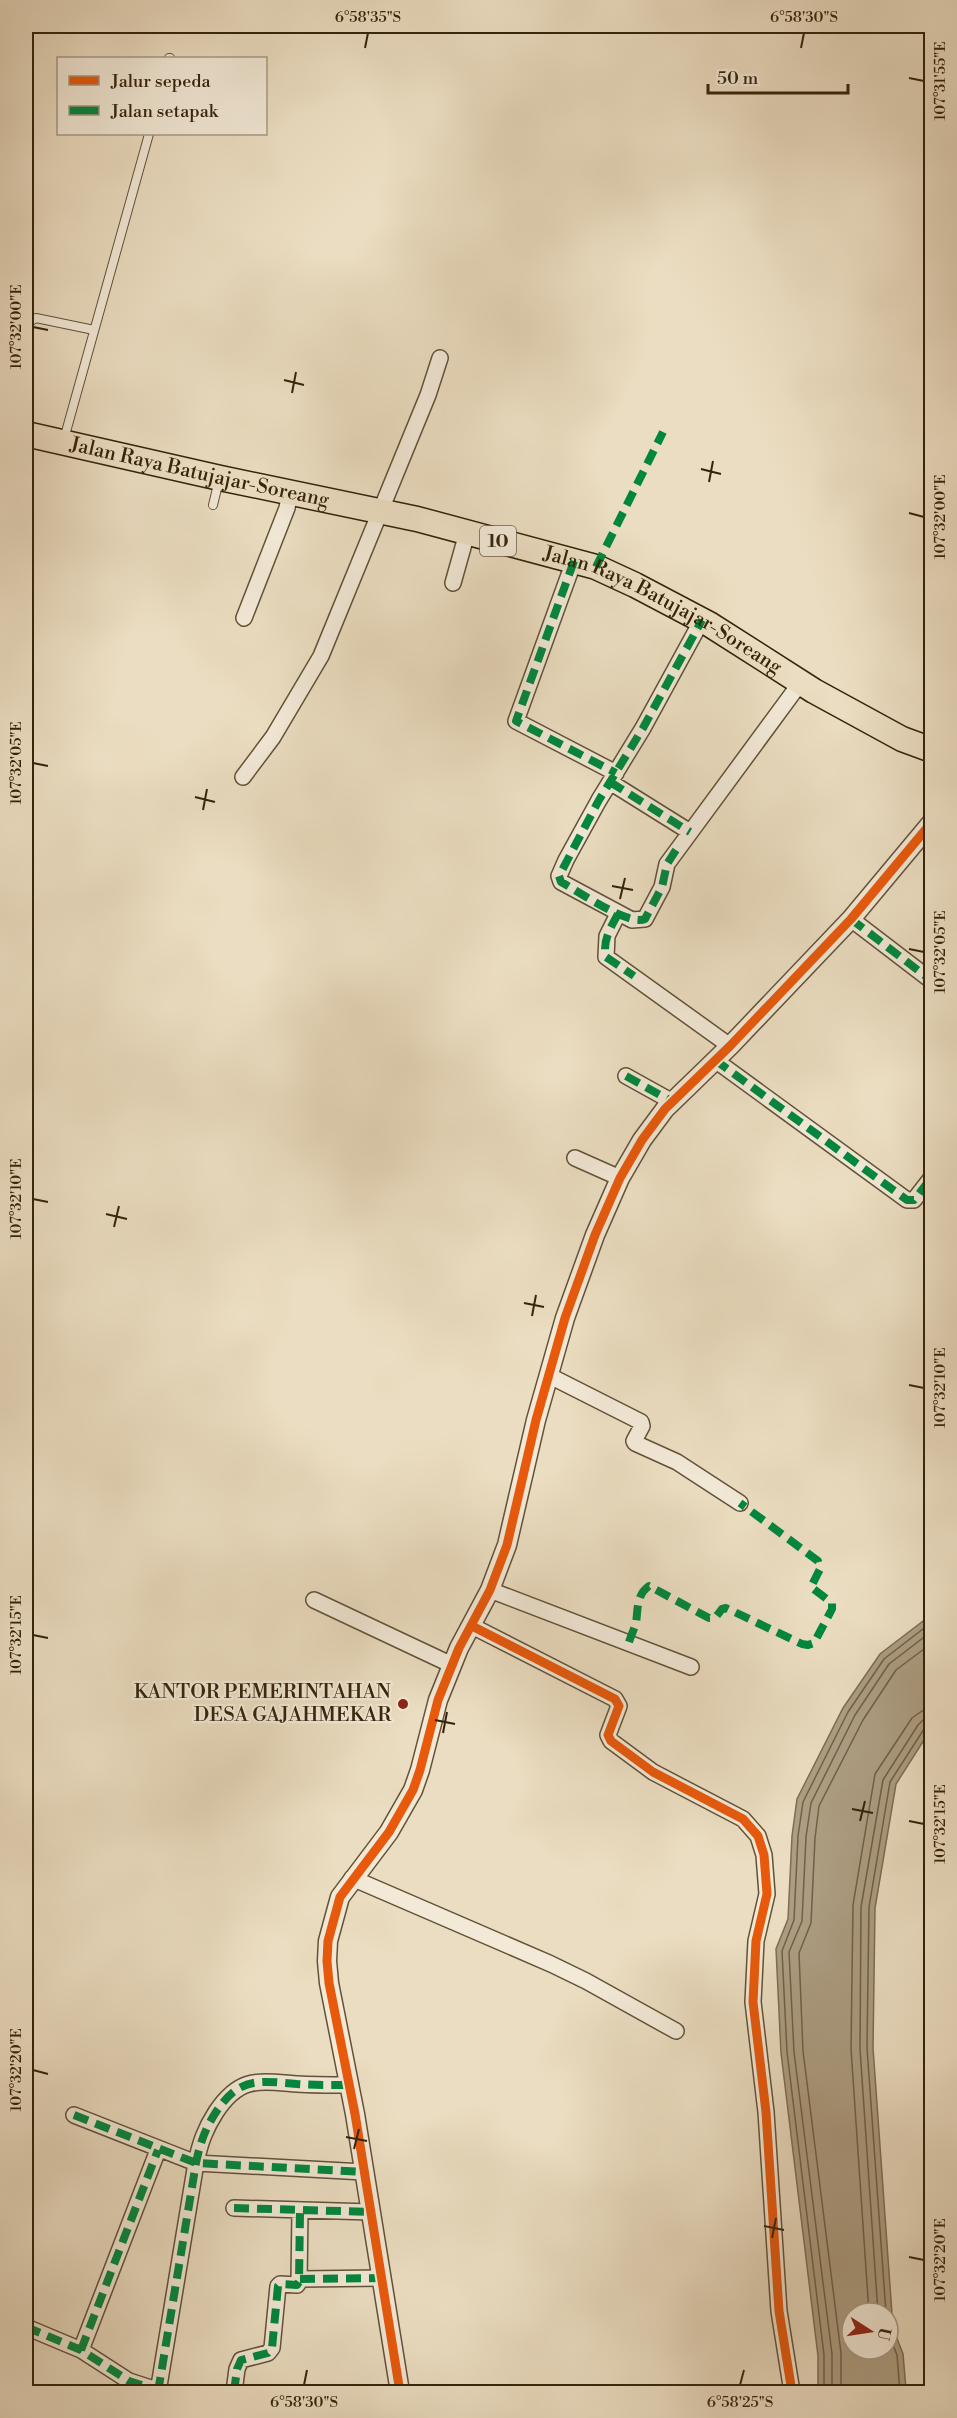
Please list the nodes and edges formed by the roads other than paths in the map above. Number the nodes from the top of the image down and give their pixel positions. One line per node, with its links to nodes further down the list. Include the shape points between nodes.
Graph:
1 (149, 135): 3 (lane)
2 (26, 324): 3 (lane, via 36,318)
3 (94, 330): 6 (lane)
4 (440, 358): 10 (street)
5 (26, 434): 6 (highway, Jalan Raya Batujajar-Soreang / 10)
6 (63, 443): 7 (highway, Jalan Raya Batujajar-Soreang / 10)
7 (220, 478): 8 (highway, Jalan Raya Batujajar-Soreang / 10); 9 (lane)
8 (290, 493): 10 (highway, Jalan Raya Batujajar-Soreang / 10); 14 (street)
9 (213, 505)
10 (380, 511): 11 (highway, Jalan Raya Batujajar-Soreang / 10); 18 (street, via 321,656 273,737)
11 (468, 533): 12 (highway, Jalan Raya Batujajar-Soreang / 10); 13 (street)
12 (574, 561): 15 (highway, Jalan Raya Batujajar-Soreang / 10, via 596,567); 19 (street, via 516,721)
13 (453, 583)
14 (244, 618)
15 (702, 620): 16 (highway, Jalan Raya Batujajar-Soreang / 10); 19 (street)
16 (801, 682): 17 (highway, Jalan Raya Batujajar-Soreang / 10, via 869,722); 21 (street)
17 (932, 750)
18 (243, 777)
19 (613, 778): 21 (street); 22 (street, via 559,876 561,882)
20 (932, 822): 23 (street)
21 (690, 832): 22 (street, via 667,864 662,887 645,919 632,920)
22 (618, 914): 25 (street, via 607,936 606,957)
23 (850, 919): 24 (street); 25 (street)
24 (932, 981)
25 (730, 1046): 26 (street)
26 (715, 1060): 28 (street); 31 (street, via 907,1200 914,1200)
27 (626, 1076): 28 (street)
28 (671, 1101): 30 (street)
29 (575, 1158): 30 (street)
30 (620, 1178): 32 (street, via 579,1275)
31 (932, 1178)
32 (548, 1374): 33 (street, via 642,1422 635,1443 677,1462); 34 (street, via 507,1545)
33 (740, 1503)
34 (490, 1590): 36 (street); 38 (street)
35 (314, 1600): 37 (street)
36 (472, 1626): 37 (street); 57 (street, via 615,1699 619,1706 608,1735 610,1741 653,1772 743,1819 758,1836 764,1855 767,1894 756,1941 753,2002 766,2112 779,2311)
37 (452, 1665): 39 (street, via 413,1790 390,1832)
38 (691, 1666)
39 (352, 1878): 40 (street, via 577,1976); 41 (street, via 332,1920 327,1961)
40 (676, 2031)
41 (348, 2085): 44 (street, via 267,2080 241,2086 222,2101 208,2124); 45 (street)
42 (74, 2115): 43 (street)
43 (158, 2150): 44 (street); 52 (street)
44 (195, 2163): 45 (street); 53 (street)
45 (364, 2172): 48 (street)
46 (234, 2208): 47 (street)
47 (300, 2211): 48 (street); 50 (street)
48 (371, 2212): 49 (street)
49 (382, 2278): 50 (street); 56 (street)
50 (300, 2280): 55 (street, via 297,2285 278,2286 272,2348 268,2353 241,2360)
51 (26, 2327): 52 (street)
52 (81, 2350): 53 (street, via 129,2381)
53 (158, 2392): 54 (street)
54 (163, 2392)
55 (234, 2392)
56 (400, 2392)
57 (792, 2392)

